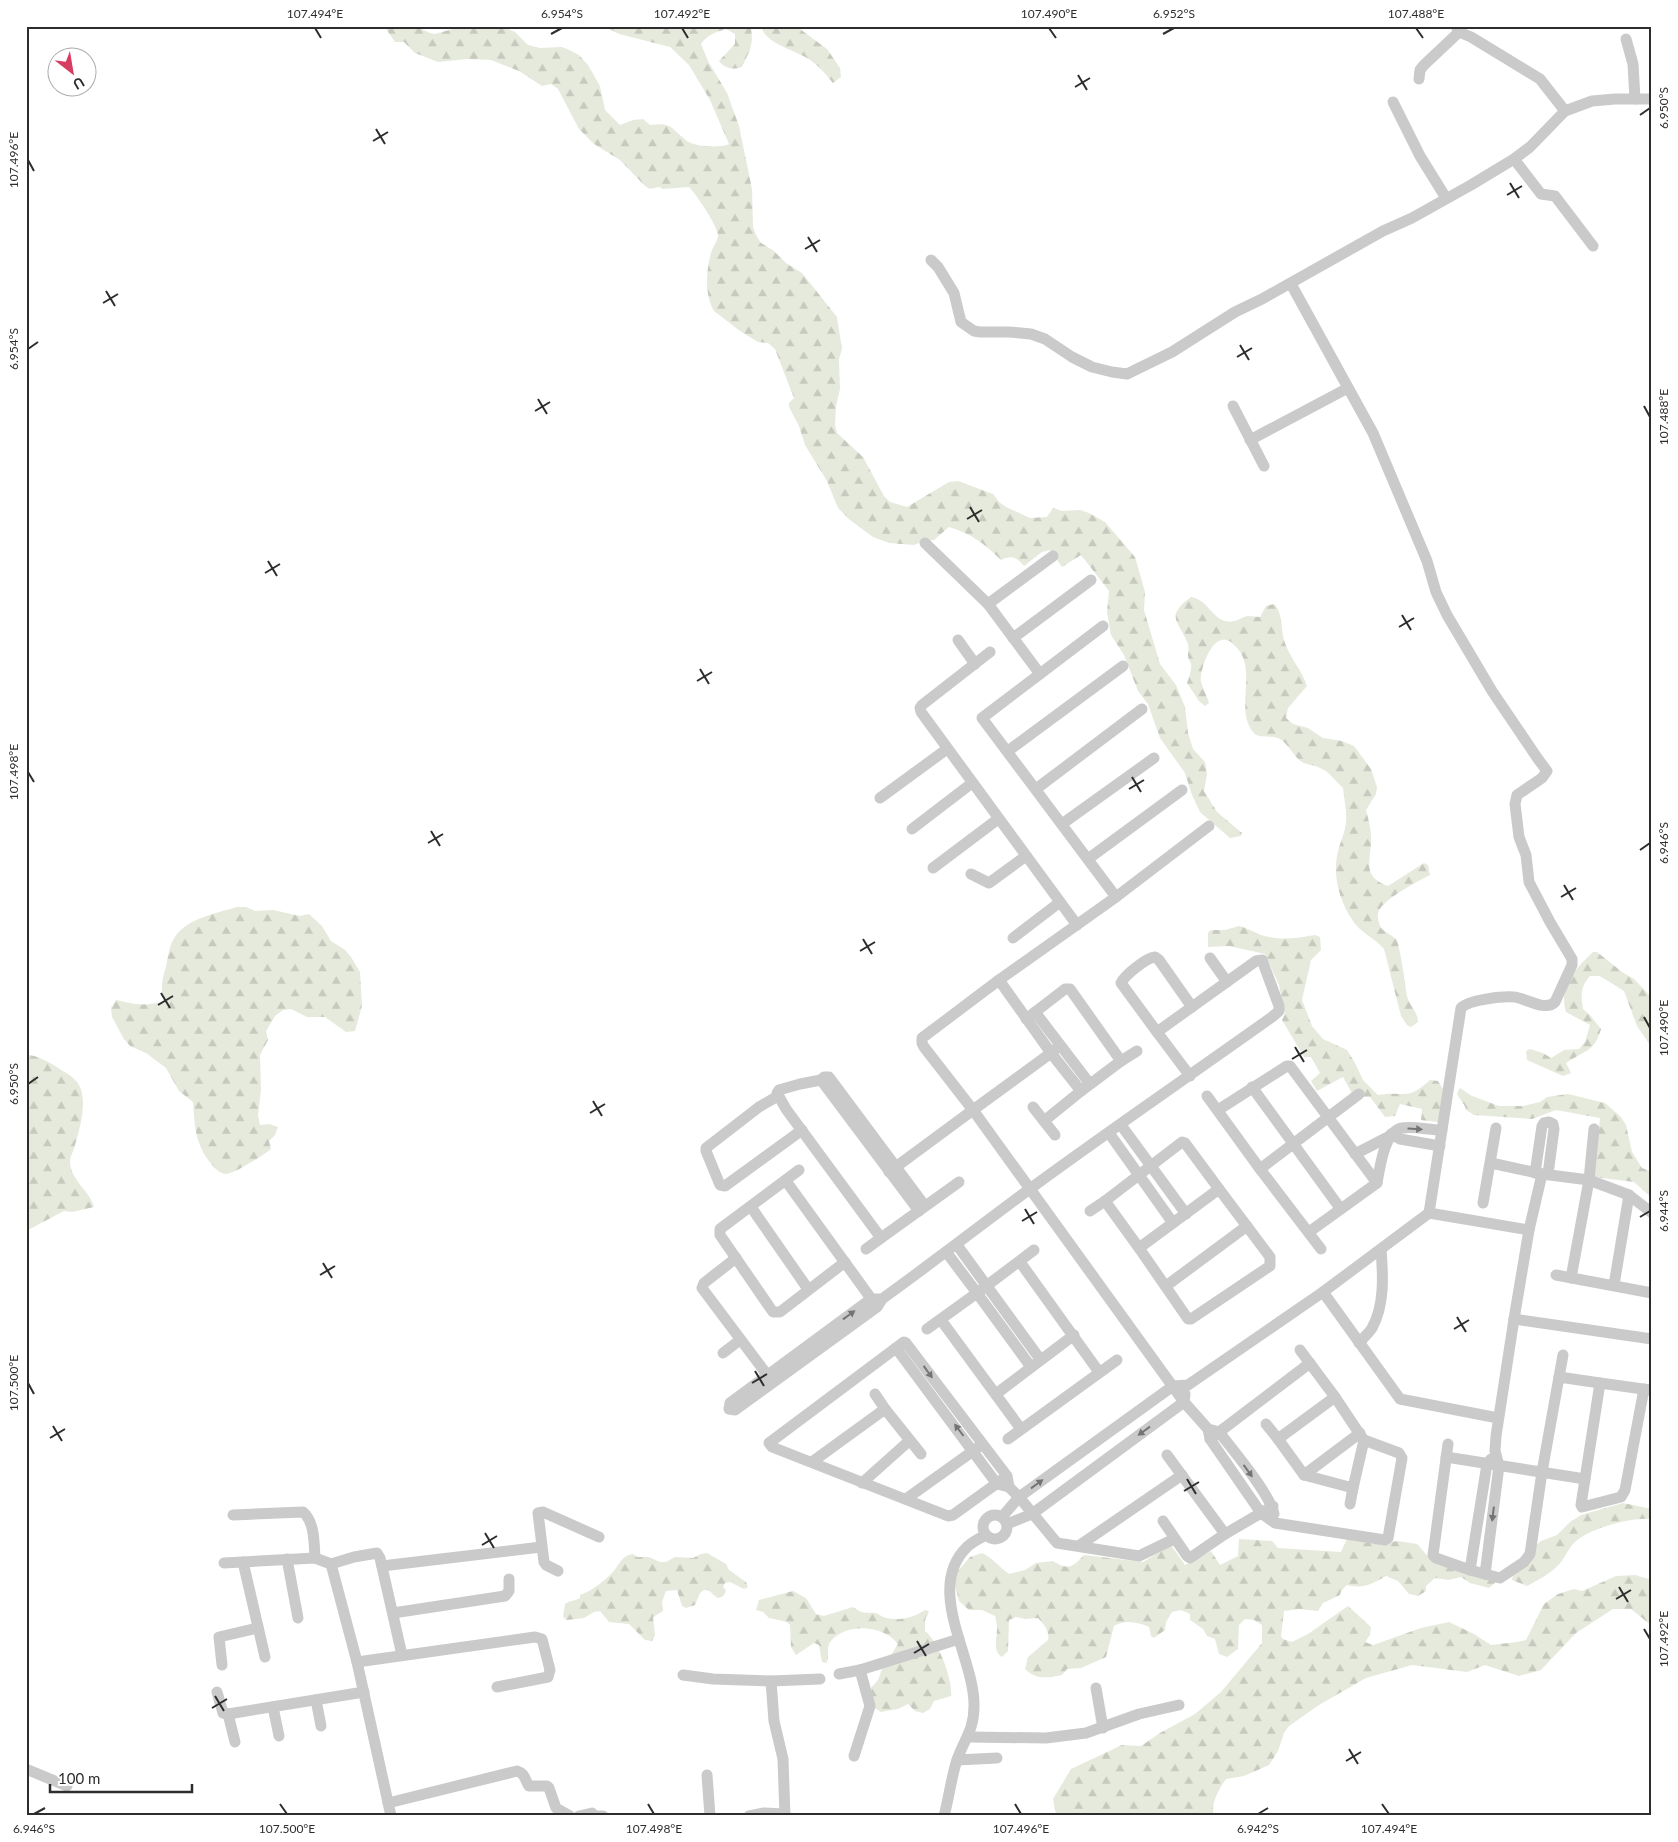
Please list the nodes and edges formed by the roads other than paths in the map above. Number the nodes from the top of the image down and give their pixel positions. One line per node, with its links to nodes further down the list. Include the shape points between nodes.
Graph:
1 (1458, 29): 3 (street, via 1424,64); 7 (street, via 1540,80)
2 (1626, 39): 4 (street, via 1633,64)
3 (1419, 79)
4 (1635, 99): 5 (street); 7 (street, via 1592,101)
5 (1652, 99)
6 (1393, 102): 9 (street)
7 (1565, 111): 8 (street)
8 (1514, 159): 9 (street); 10 (street, via 1541,194 1555,196)
9 (1446, 198): 12 (street)
10 (1593, 246)
11 (931, 260): 12 (street, via 950,286 959,319 969,328 980,332 1031,334 1092,367 1119,374 1127,374 1172,352 1235,312)
12 (1291, 284): 13 (street)
13 (1348, 388): 15 (street); 71 (street, via 1380,450 1447,615 1492,691 1547,770 1542,778 1517,795 1518,837 1526,855 1528,882 1572,956 1572,965 1551,1005 1514,997 1462,1005)
14 (1233, 406): 15 (street)
15 (1250, 440): 16 (street)
16 (1264, 466)
17 (925, 544): 20 (street)
18 (1053, 556): 20 (street)
19 (1090, 580): 22 (street)
20 (988, 604): 22 (street)
21 (1103, 626): 27 (street)
22 (1013, 638): 27 (street)
23 (958, 640): 25 (street)
24 (990, 652): 25 (street)
25 (975, 664): 29 (street, via 920,708)
26 (1123, 666): 30 (street)
27 (1040, 674): 30 (street, via 982,718)
28 (1142, 709): 33 (street)
29 (947, 749): 32 (street); 35 (street)
30 (1008, 751): 33 (street)
31 (1154, 758): 37 (street)
32 (972, 783): 36 (street); 39 (street)
33 (1036, 789): 37 (street)
34 (1182, 790): 41 (street)
35 (880, 798)
36 (998, 819): 40 (street); 42 (street)
37 (1062, 824): 41 (street)
38 (1209, 826): 44 (street)
39 (912, 829)
40 (1026, 856): 43 (street, via 989,883); 45 (street)
41 (1088, 859): 44 (street)
42 (932, 868)
43 (971, 874)
44 (1116, 897): 46 (street)
45 (1060, 902): 46 (street); 47 (street)
46 (1077, 924): 49 (street)
47 (1013, 938)
48 (1210, 958): 50 (street)
49 (999, 980): 52 (street); 64 (street, via 922,1038 924,1047)
50 (1227, 982): 51 (street); 57 (street, via 1262,960 1280,1009)
51 (1192, 1007): 53 (street); 53 (street, via 1159,960 1149,958 1121,982)
52 (1031, 1015): 54 (street); 56 (street, via 1065,989 1070,989)
53 (1157, 1032): 57 (street)
54 (1055, 1049): 59 (street); 64 (street)
55 (1137, 1051): 56 (street)
56 (1122, 1061): 59 (street)
57 (1190, 1076): 68 (street)
58 (1252, 1087): 65 (street); 66 (street, via 1289,1066); 76 (street)
59 (1085, 1088): 67 (street)
60 (1359, 1094): 66 (street)
61 (778, 1096): 70 (street); 70 (street, via 706,1148 720,1185 725,1186); 83 (street, via 781,1089 829,1077)
62 (1208, 1096): 65 (street)
63 (1033, 1107): 67 (street)
64 (972, 1110): 83 (street); 90 (street)
65 (1218, 1110): 81 (street)
66 (1328, 1117): 76 (street); 78 (street)
67 (1044, 1121): 74 (street)
68 (1121, 1125): 73 (street); 80 (street)
69 (1496, 1128): 79 (street)
70 (802, 1130): 106 (street)
71 (1442, 1130): 75 (street, one-way to 71, via 1401,1128); 77 (street)
72 (1594, 1130): 86 (street)
73 (1109, 1133): 85 (street); 90 (street)
74 (1055, 1135)
75 (1390, 1136): 77 (street); 78 (street); 89 (street)
76 (1293, 1142): 81 (street); 97 (street)
77 (1440, 1146): 99 (street)
78 (1355, 1154): 89 (street)
79 (1491, 1163): 84 (street); 94 (street)
80 (1150, 1166): 85 (street); 91 (street, via 1182,1142); 101 (street)
81 (1260, 1169): 105 (street)
82 (799, 1170): 87 (street)
83 (892, 1170): 96 (street)
84 (1542, 1174): 86 (street); 104 (street)
85 (1138, 1175): 93 (street); 102 (street)
86 (1589, 1180): 92 (street); 118 (street)
87 (786, 1181): 95 (street); 115 (street)
88 (960, 1182): 96 (street)
89 (1376, 1183): 97 (street)
90 (1031, 1188): 107 (street); 143 (street)
91 (1219, 1189): 101 (street); 103 (street)
92 (1629, 1195): 100 (street); 119 (street)
93 (1105, 1201): 98 (street); 108 (street)
94 (1483, 1203)
95 (751, 1207): 114 (street, via 719,1231); 121 (street)
96 (922, 1208): 106 (street)
97 (1340, 1208): 105 (street)
98 (1090, 1210)
99 (1429, 1213): 104 (street); 111 (street)
100 (1652, 1213)
101 (1186, 1214): 102 (street)
102 (1173, 1223): 108 (street)
103 (1247, 1226): 120 (street); 120 (street, via 1270,1256 1270,1266 1192,1319 1188,1319)
104 (1529, 1230): 126 (street)
105 (1309, 1232): 110 (street)
106 (882, 1238): 109 (street)
107 (957, 1245): 113 (street); 122 (street)
108 (1139, 1248): 120 (street)
109 (866, 1249)
110 (1321, 1249)
111 (1381, 1249): 123 (street); 132 (street, via 1380,1304 1372,1328)
112 (1034, 1250): 116 (street)
113 (947, 1252): 122 (street); 125 (street)
114 (736, 1258): 121 (street, via 773,1312 780,1312); 131 (street, via 702,1288)
115 (845, 1262): 121 (street); 125 (street)
116 (1020, 1262): 122 (street); 129 (street)
117 (1556, 1275): 118 (street)
118 (1572, 1278): 119 (street)
119 (1614, 1285): 124 (street)
120 (1166, 1286)
121 (808, 1289)
122 (982, 1290): 127 (street); 137 (street)
123 (1323, 1292): 132 (street); 142 (street)
124 (1652, 1292)
125 (877, 1302): 131 (street, via 770,1378)
126 (1514, 1319): 130 (street); 150 (street)
127 (941, 1320): 128 (street); 146 (street)
128 (927, 1329)
129 (1074, 1335): 137 (street); 139 (street)
130 (1652, 1339)
131 (740, 1340): 134 (street)
132 (1359, 1342): 150 (street, via 1400,1399)
133 (1300, 1350): 138 (street)
134 (723, 1353)
135 (1563, 1355): 140 (street)
136 (1117, 1360): 139 (street)
137 (1035, 1363): 146 (street)
138 (1310, 1363): 147 (street); 153 (street)
139 (1099, 1372): 152 (street)
140 (1559, 1378): 141 (street); 165 (street)
141 (1600, 1383): 144 (street); 168 (street)
142 (1188, 1385): 143 (street); 148 (street)
143 (1173, 1386): 148 (street); 172 (street, one-way to 143)
144 (1648, 1390): 168 (street, via 1624,1494 1582,1508)
145 (875, 1394): 149 (street)
146 (996, 1394): 152 (street)
147 (1335, 1397): 154 (street); 156 (street)
148 (1184, 1402): 153 (street); 177 (street, one-way to 177)
149 (885, 1409): 157 (street); 163 (street)
150 (1498, 1418): 164 (street)
151 (1266, 1424): 156 (street)
152 (1021, 1429): 155 (street)
153 (1213, 1433): 175 (street, one-way to 175); 176 (street)
154 (1362, 1436): 167 (street); 171 (street); 181 (street, via 1402,1456 1388,1539)
155 (1008, 1439)
156 (1278, 1439): 167 (street)
157 (909, 1441): 160 (street); 170 (street)
158 (1448, 1444): 162 (street)
159 (978, 1448): 163 (street, via 906,1343 769,1443); 169 (street); 173 (street)
160 (921, 1454)
161 (1168, 1454): 166 (street)
162 (1446, 1457): 164 (street); 194 (street, via 1433,1552 1434,1556)
163 (812, 1462): 170 (street)
164 (1493, 1465): 165 (street); 194 (street); 196 (street, one-way to 196)
165 (1542, 1472): 168 (street); 196 (street, via 1530,1554 1500,1578)
166 (1182, 1475): 182 (street); 186 (street)
167 (1304, 1475): 171 (street)
168 (1584, 1479)
169 (1004, 1482): 172 (street); 173 (street, via 950,1516)
170 (862, 1483): 173 (street)
171 (1353, 1488): 174 (street)
172 (1019, 1497): 177 (street); 179 (street)
173 (906, 1499)
174 (1350, 1504)
175 (1272, 1506): 176 (street); 181 (street)
176 (1261, 1513): 181 (street); 182 (street)
177 (1032, 1514): 179 (street); 186 (street, via 1057,1543)
178 (234, 1515): 188 (street, via 303,1512 312,1526)
179 (1004, 1520): 183 (street, via 1005,1534 996,1539); 183 (street, via 995,1515 988,1518 983,1529)
180 (1163, 1521): 185 (street)
181 (1275, 1523)
182 (1225, 1534): 185 (street, via 1190,1558)
183 (986, 1535): 201 (street, via 967,1546 954,1563 950,1608)
184 (599, 1537): 187 (street, via 540,1512)
185 (1174, 1539): 186 (street, via 1139,1556)
186 (1080, 1545)
187 (541, 1548): 193 (street); 195 (street, via 546,1565)
188 (316, 1558): 189 (street); 192 (street)
189 (287, 1559): 190 (street); 199 (street)
190 (243, 1562): 191 (street); 200 (street)
191 (224, 1563)
192 (331, 1564): 193 (street, via 377,1553); 204 (street)
193 (382, 1566): 198 (street)
194 (1470, 1570): 196 (street)
195 (558, 1571)
196 (1485, 1574)
197 (509, 1579): 198 (street, via 509,1591 504,1596)
198 (392, 1613): 202 (street)
199 (298, 1618)
200 (258, 1628): 203 (street); 205 (street, via 219,1637)
201 (959, 1639): 206 (street); 222 (street, via 975,1705)
202 (402, 1655): 204 (street); 211 (street, via 535,1637 542,1639 550,1670 548,1677)
203 (265, 1657)
204 (357, 1662): 214 (street)
205 (222, 1665)
206 (860, 1670): 207 (street); 224 (street, via 870,1706)
207 (840, 1674)
208 (683, 1675): 210 (street)
209 (820, 1679): 210 (street)
210 (770, 1681): 231 (street, via 774,1721 783,1759)
211 (497, 1687)
212 (1096, 1688): 220 (street)
213 (216, 1692): 218 (street, via 223,1713)
214 (364, 1692): 215 (street); 230 (street)
215 (316, 1700): 217 (street); 219 (street)
216 (1179, 1705): 220 (street, via 1139,1714)
217 (273, 1708): 218 (street); 221 (street)
218 (228, 1714): 223 (street)
219 (321, 1726)
220 (1103, 1728): 222 (street, via 1046,1738)
221 (279, 1736)
222 (969, 1737): 226 (street)
223 (235, 1742)
224 (854, 1756)
225 (998, 1758): 226 (street)
226 (957, 1760): 238 (street)
227 (26, 1769): 229 (street)
228 (707, 1775): 236 (street)
229 (67, 1786)
230 (388, 1803): 232 (street); 233 (street, via 517,1770 525,1776 529,1786 550,1788 556,1808)
231 (785, 1815): 237 (street, via 764,1813)
232 (390, 1816)
233 (570, 1816)
234 (579, 1816): 235 (street, via 592,1813 593,1816)
235 (603, 1816)
236 (710, 1816)
237 (749, 1816)
238 (944, 1816)

